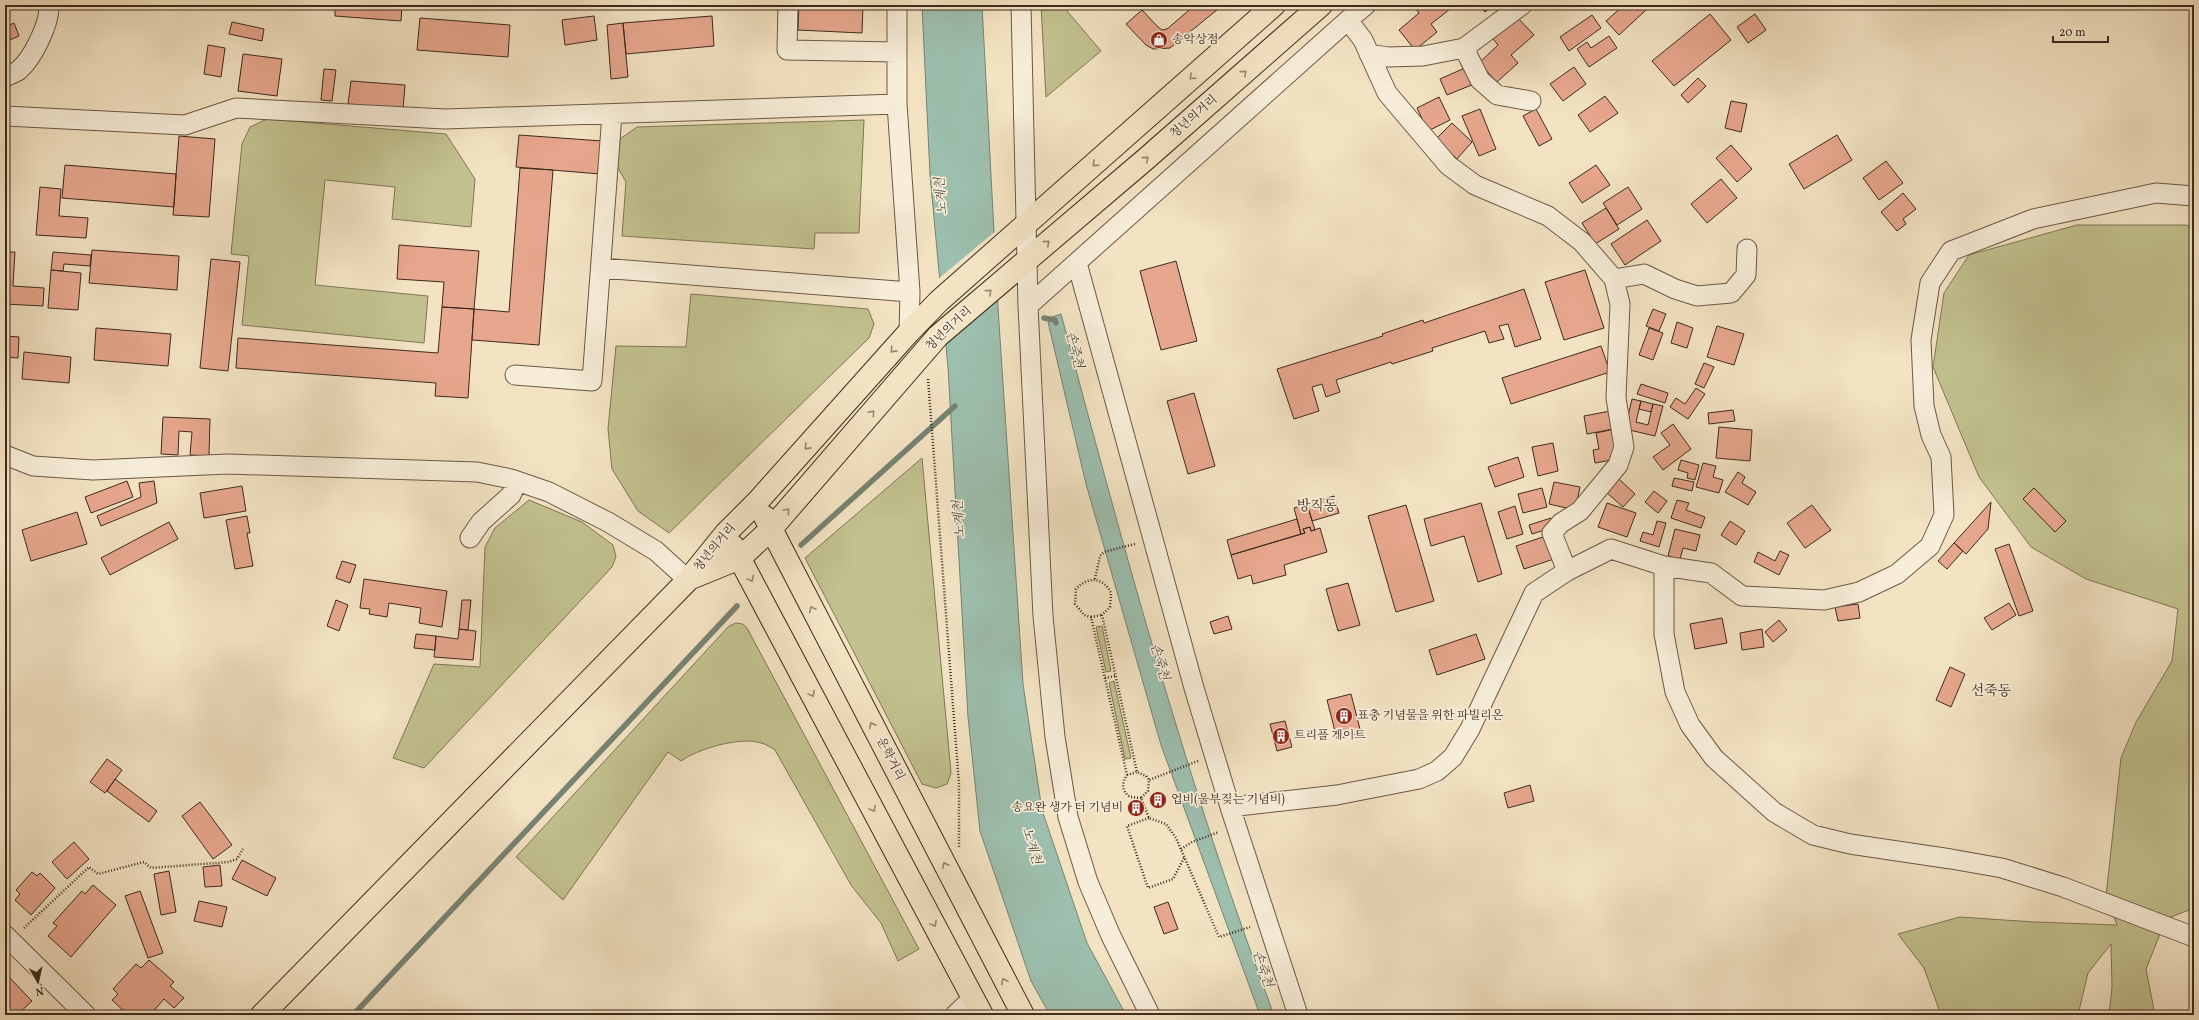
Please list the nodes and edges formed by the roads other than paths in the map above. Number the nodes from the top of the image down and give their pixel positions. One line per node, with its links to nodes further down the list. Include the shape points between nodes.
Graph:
1 (49, 5): 13 (street, via 46,23 36,47 19,69)
2 (788, 5): 11 (street, via 787,50)
3 (897, 5): 11 (street)
4 (1021, 5): 19 (street)
5 (1274, 5): 19 (main road, 청년의거리, one-way to 19)
6 (1321, 5): 21 (main road, 청년의거리, one-way to 6)
7 (1366, 5): 9 (street)
8 (1522, 5): 10 (street)
9 (1348, 20): 12 (street, via 1363,40); 22 (street)
10 (1464, 48): 12 (street, via 1423,56 1388,57); 14 (street, via 1480,80 1498,96)
11 (897, 52): 15 (street)
12 (1369, 54): 24 (street, via 1386,93 1448,165 1475,185 1548,216 1582,242)
13 (5, 77)
14 (1531, 101)
15 (897, 104): 16 (street); 25 (street)
16 (612, 114): 17 (street, via 445,119 236,108 185,125); 23 (street)
17 (5, 116)
18 (2194, 196): 36 (street, via 2156,193 2033,219 1951,252 1930,283 1922,340 1924,406 1931,435 1941,457 1944,515 1930,546 1897,574 1859,592 1824,600 1798,600 1742,596 1711,573)
19 (1024, 227): 21 (street); 27 (main road, 청년의거리, via 939,301)
20 (1747, 249): 24 (street, via 1746,275 1731,294 1697,296 1674,289 1644,274)
21 (1026, 260): 26 (street); 32 (main road, 청년의거리, one-way to 21, via 932,344)
22 (1077, 262): 26 (street); 39 (street, via 1194,688)
23 (601, 268): 25 (street); 28 (street, via 592,381)
24 (1614, 279): 37 (street, via 1620,304 1616,398 1624,447 1618,465 1580,511 1561,523 1552,533)
25 (910, 292): 27 (street)
26 (1028, 306): 47 (street, via 1043,616 1055,737 1068,817 1091,888 1111,936)
27 (909, 332): 31 (main road, 청년의거리, one-way to 31)
28 (516, 375)
29 (5, 455): 30 (street, via 33,466 93,470 228,464 306,466 477,472)
30 (517, 481): 34 (street, via 511,495 481,522); 38 (street, via 549,492 608,522 656,551)
31 (758, 501): 32 (main road, 운학거리); 33 (main road, 청년의거리)
32 (771, 529): 35 (main road, 청년의거리); 46 (main road, 운학거리, one-way to 32)
33 (726, 532): 35 (main road); 38 (main road, 청년의거리)
34 (470, 538)
35 (740, 558): 38 (main road, 청년의거리); 42 (main road, one-way to 42)
36 (1664, 566): 37 (street, via 1610,549); 41 (street, via 1664,634 1675,692 1690,725 1714,758 1774,812 1813,835 1850,844 2002,868 2063,887)
37 (1567, 571): 39 (street, via 1534,593 1470,729 1453,757 1437,771 1419,779 1337,795)
38 (688, 580): 44 (main road)
39 (1230, 807): 48 (street)
40 (8, 938): 43 (street)
41 (2194, 938)
42 (977, 1006): 45 (street)
43 (86, 1015)
44 (262, 1015)
45 (955, 1015)
46 (1023, 1015)
47 (1150, 1015)
48 (1298, 1015)

